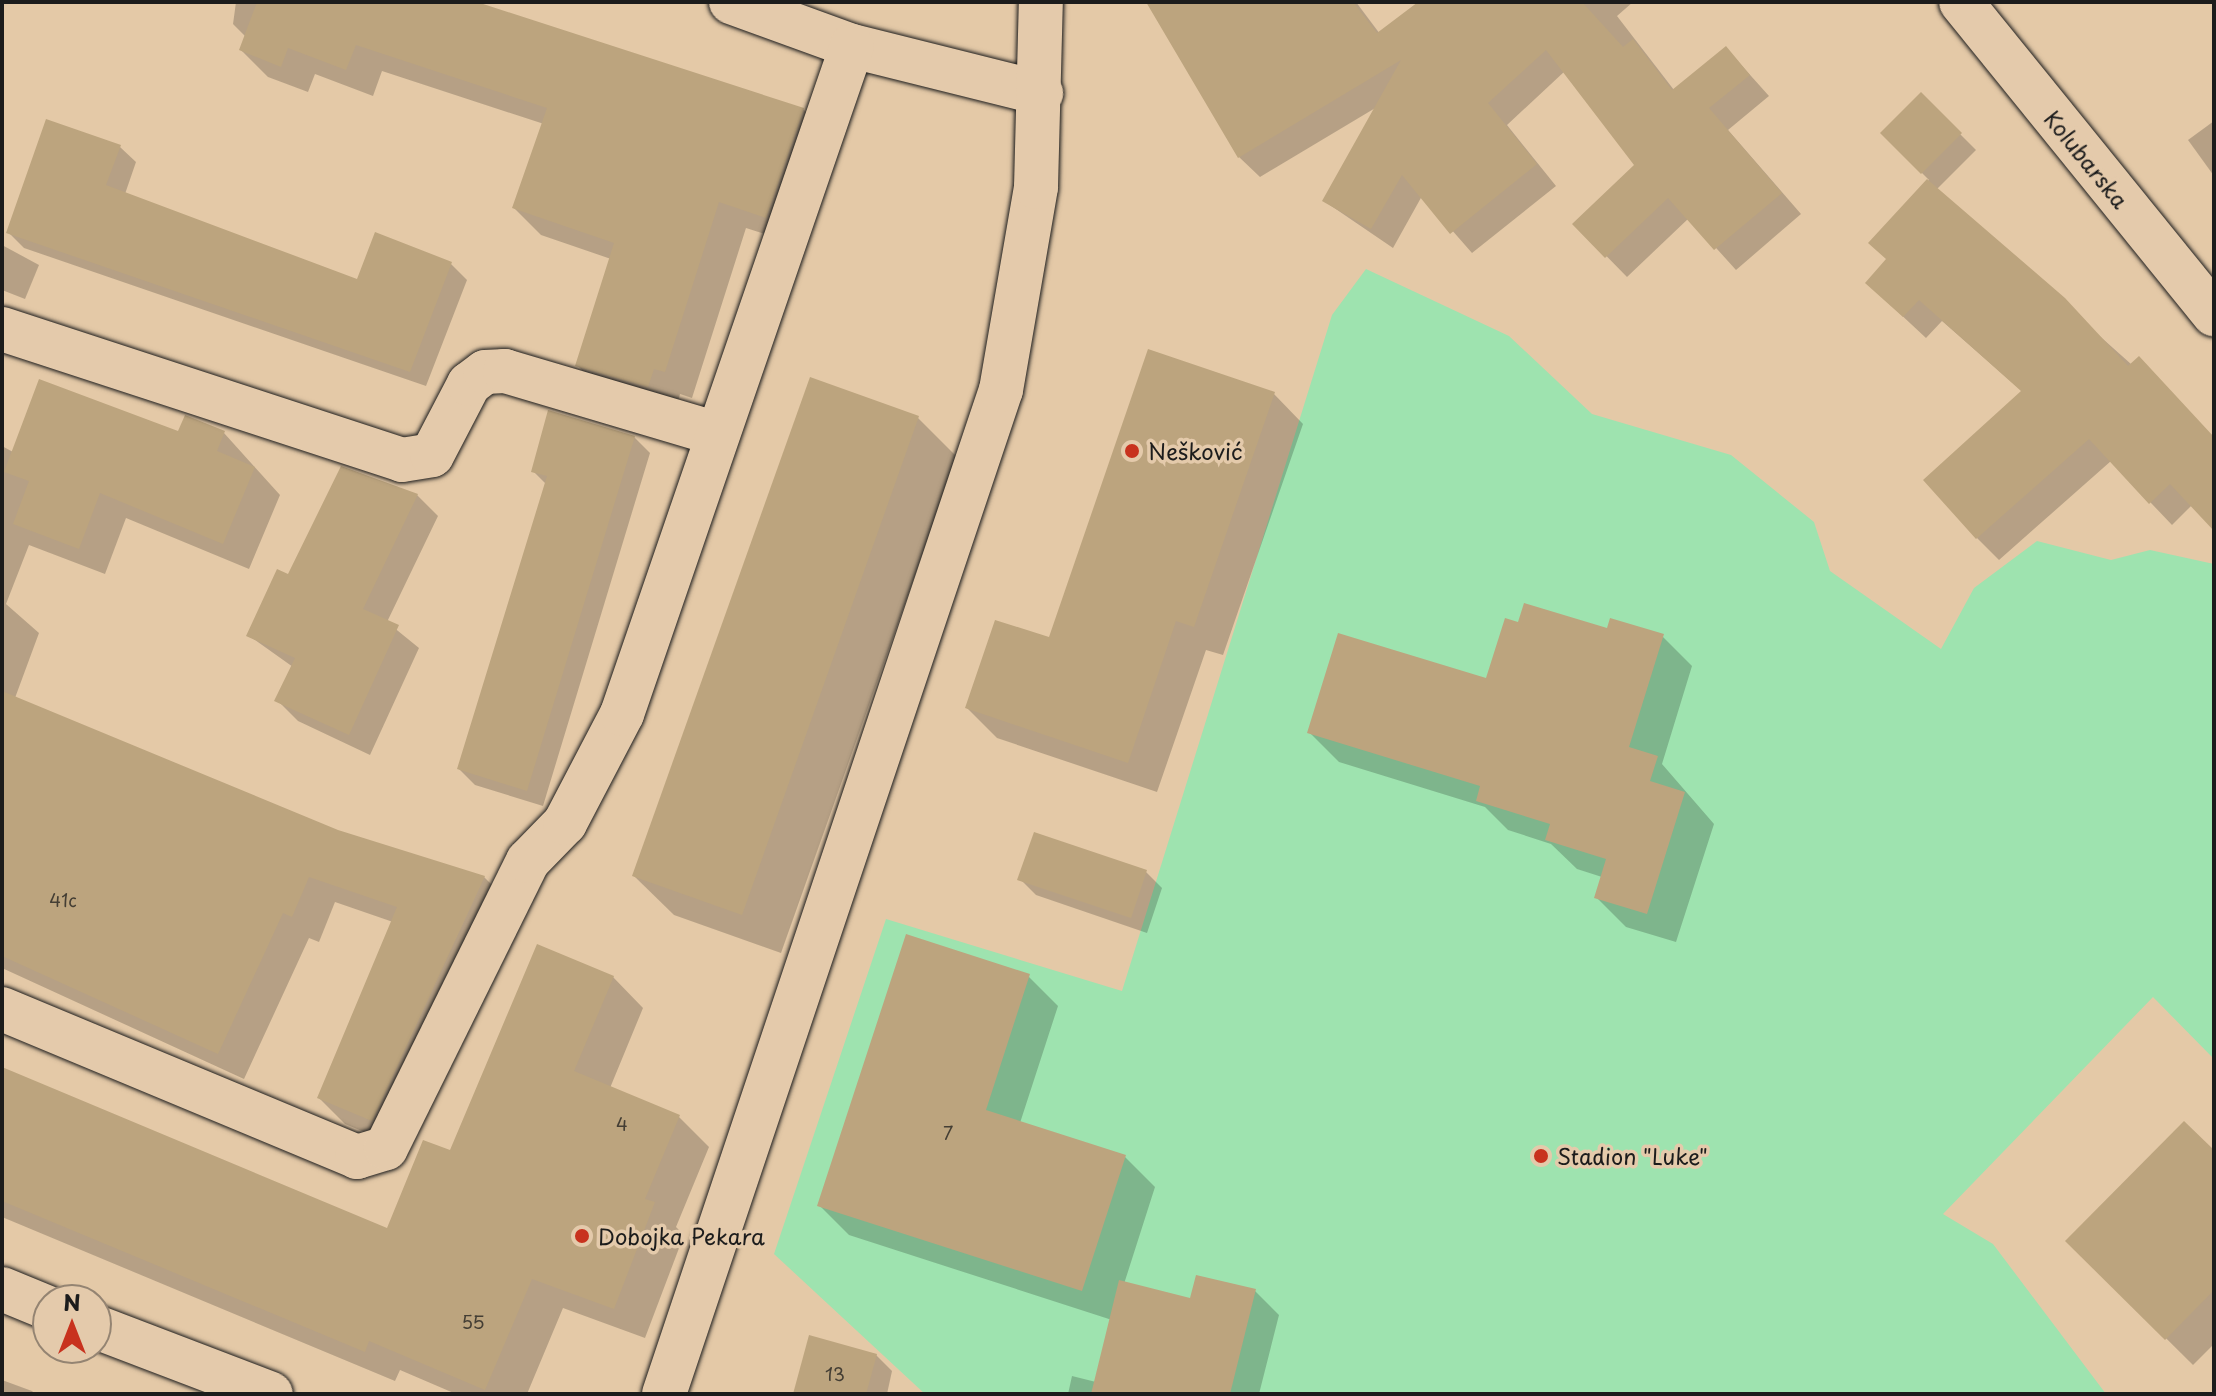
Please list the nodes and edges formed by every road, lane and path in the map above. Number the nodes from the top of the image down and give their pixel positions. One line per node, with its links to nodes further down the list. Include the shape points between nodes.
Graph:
1 (731, 2): 4 (street)
2 (1041, 2): 5 (street)
3 (1961, 2): 6 (street, Kolubarska)
4 (852, 46): 5 (street); 8 (street)
5 (1041, 93): 14 (street, via 1028,252 1001,390)
6 (2214, 314)
7 (2, 329): 8 (street, via 402,460 432,455 469,384 485,372 505,371)
8 (718, 434): 9 (street, via 622,714 565,823 528,861 376,1157 357,1157)
9 (2, 1009)
10 (2, 1289): 11 (street)
11 (32, 1301)
12 (112, 1333): 13 (street)
13 (271, 1394)
14 (664, 1394)

